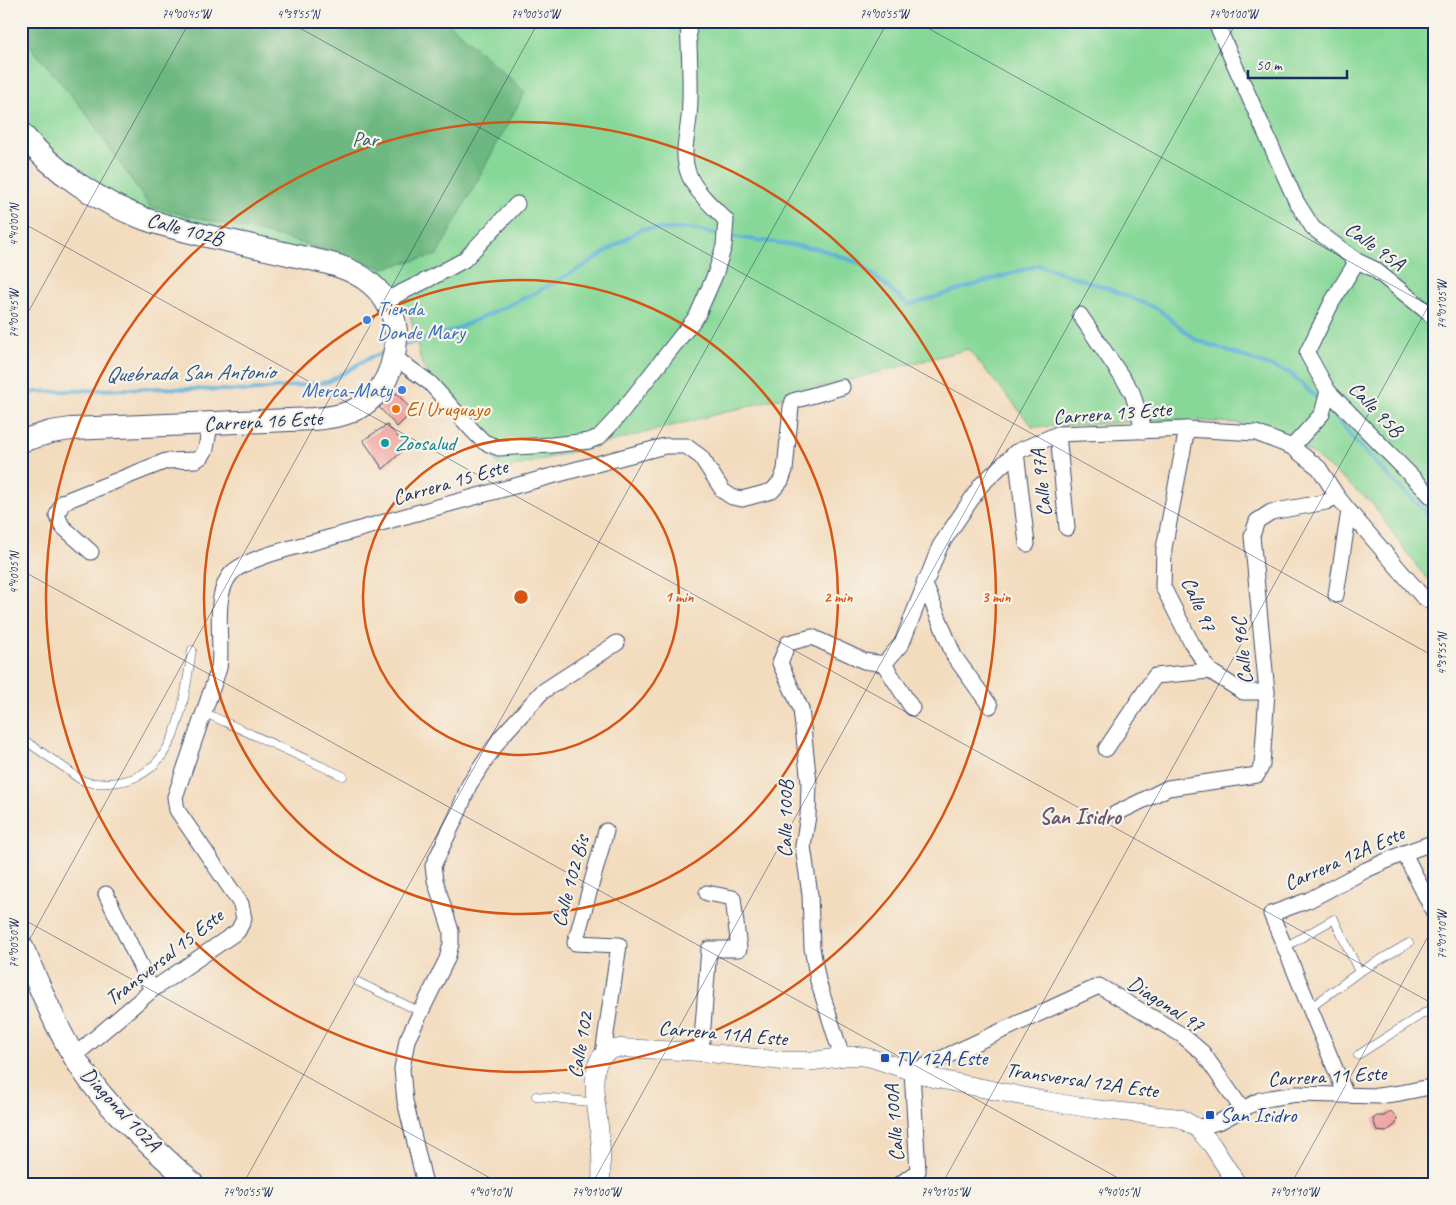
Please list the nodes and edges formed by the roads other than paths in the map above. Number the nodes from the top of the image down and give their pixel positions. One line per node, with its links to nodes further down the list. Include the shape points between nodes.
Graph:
1 (688, 21): 10 (street, via 686,162 689,176 726,220 724,246 697,316 616,420 599,437 588,441 499,448 484,442 430,383)
2 (1215, 21): 5 (street, Calle 95A, via 1296,201 1313,228)
3 (21, 133): 6 (main road, Calle 102B, via 71,179 131,214 185,231 334,265)
4 (517, 204): 7 (street, via 464,260)
5 (1357, 261): 9 (street, Calle 95A, via 1374,269); 12 (street, Calle 95B, via 1307,352)
6 (370, 283): 7 (main road, Carrera 16 Este)
7 (386, 300): 10 (main road, Carrera 16 Este, via 395,320)
8 (1080, 315): 15 (street, via 1132,392)
9 (1435, 318)
10 (394, 357): 13 (main road, Carrera 16 Este, via 381,388 358,410 313,419)
11 (842, 387): 26 (street, Carrera 15 Este, via 793,401 786,470 772,491 742,499 732,498 701,457 686,446 665,446 450,502 250,562)
12 (1328, 391): 18 (street, via 1322,414); 21 (street, Calle 95B)
13 (210, 424): 17 (main road, Carrera 16 Este, via 71,429); 25 (street, via 206,449 196,460 166,461 63,502 57,515 62,526)
14 (1187, 429): 15 (street, Carrera 13 Este); 18 (street, Carrera 13 Este, via 1256,433); 33 (street, Calle 97, via 1164,548 1163,587)
15 (1144, 431): 16 (street, Carrera 13 Este)
16 (1058, 434): 19 (street, Carrera 13 Este); 23 (street, Calle 97A)
17 (21, 442)
18 (1292, 446): 20 (street, Carrera 13 Este, via 1319,468)
19 (1016, 452): 24 (street); 27 (street, Carrera 13 Este, via 980,485 940,546)
20 (1337, 496): 22 (street, Carrera 13 Este); 34 (street, Calle 96C, via 1326,502 1271,512 1257,522 1252,536)
21 (1435, 500)
22 (1349, 511): 28 (street); 29 (street, Carrera 13 Este, via 1422,596)
23 (1067, 528)
24 (1027, 544)
25 (91, 552)
26 (230, 574): 37 (street, Transversal 15 Este, via 223,588 220,606 219,668)
27 (924, 582): 32 (street, Carrera 13 Este, via 902,644); 35 (street, via 954,656)
28 (1336, 595)
29 (1435, 605)
30 (617, 643): 57 (street, via 542,692 501,737 469,785 433,866 451,930 451,944)
31 (192, 650): 38 (lane, via 173,738 161,756 142,774 104,784 84,781)
32 (884, 664): 36 (street); 62 (street, Calle 100B, via 864,662 812,637 788,643 780,663 801,709 809,784 803,846 810,895 812,948 818,981)
33 (1210, 671): 34 (street, Calle 97, via 1243,692); 39 (street, via 1155,676)
34 (1267, 692): 41 (street, Calle 96C, via 1262,765 1257,775 1168,788)
35 (990, 706)
36 (912, 708)
37 (203, 712): 40 (lane); 54 (street, Transversal 15 Este, via 175,796 177,810 241,904 244,919 238,931)
38 (21, 738)
39 (1106, 749)
40 (344, 776)
41 (1115, 814)
42 (606, 831): 50 (street, Calle 102 Bis, via 576,943)
43 (1435, 842): 44 (street, Carrera 12A Este)
44 (1404, 853): 47 (street); 51 (street, Carrera 12A Este, via 1309,900 1271,914)
45 (707, 893): 58 (street, via 733,898 739,949 709,949)
46 (106, 894): 54 (street)
47 (1435, 915)
48 (1409, 943): 52 (lane)
49 (21, 945): 61 (main road, Diagonal 102A)
50 (619, 945): 59 (street, Calle 102)
51 (1285, 947): 52 (lane, via 1334,919); 56 (street)
52 (1359, 972): 56 (lane)
53 (358, 982): 57 (lane)
54 (152, 990): 61 (street, Transversal 15 Este)
55 (1435, 1006): 60 (lane)
56 (1310, 1008): 65 (street)
57 (421, 1012): 71 (street, via 407,1040 402,1069 404,1101)
58 (701, 1052): 59 (street, Carrera 11A Este, via 620,1048); 62 (street, Carrera 11A Este, via 799,1062)
59 (603, 1054): 67 (street, Calle 102, via 595,1074)
60 (1358, 1055)
61 (74, 1056): 70 (main road, Diagonal 102A, via 119,1114)
62 (842, 1056): 63 (street, Transversal 12A Este, via 871,1058)
63 (912, 1072): 68 (street, Diagonal 97, via 1099,986 1182,1035 1203,1053); 69 (street, Transversal 12A Este, via 1046,1101 1170,1116); 73 (street, Calle 100A, via 918,1171)
64 (1435, 1086): 65 (street, Carrera 11 Este, via 1393,1094)
65 (1346, 1095): 68 (street, Carrera 11 Este, via 1297,1094 1260,1100)
66 (536, 1096): 67 (lane)
67 (596, 1103): 72 (street, Calle 102, via 602,1153)
68 (1242, 1109): 69 (street, Carrera 11 Este, via 1221,1121)
69 (1197, 1128): 74 (street)
70 (193, 1184)
71 (426, 1184)
72 (601, 1184)
73 (900, 1184)
74 (1237, 1184)

